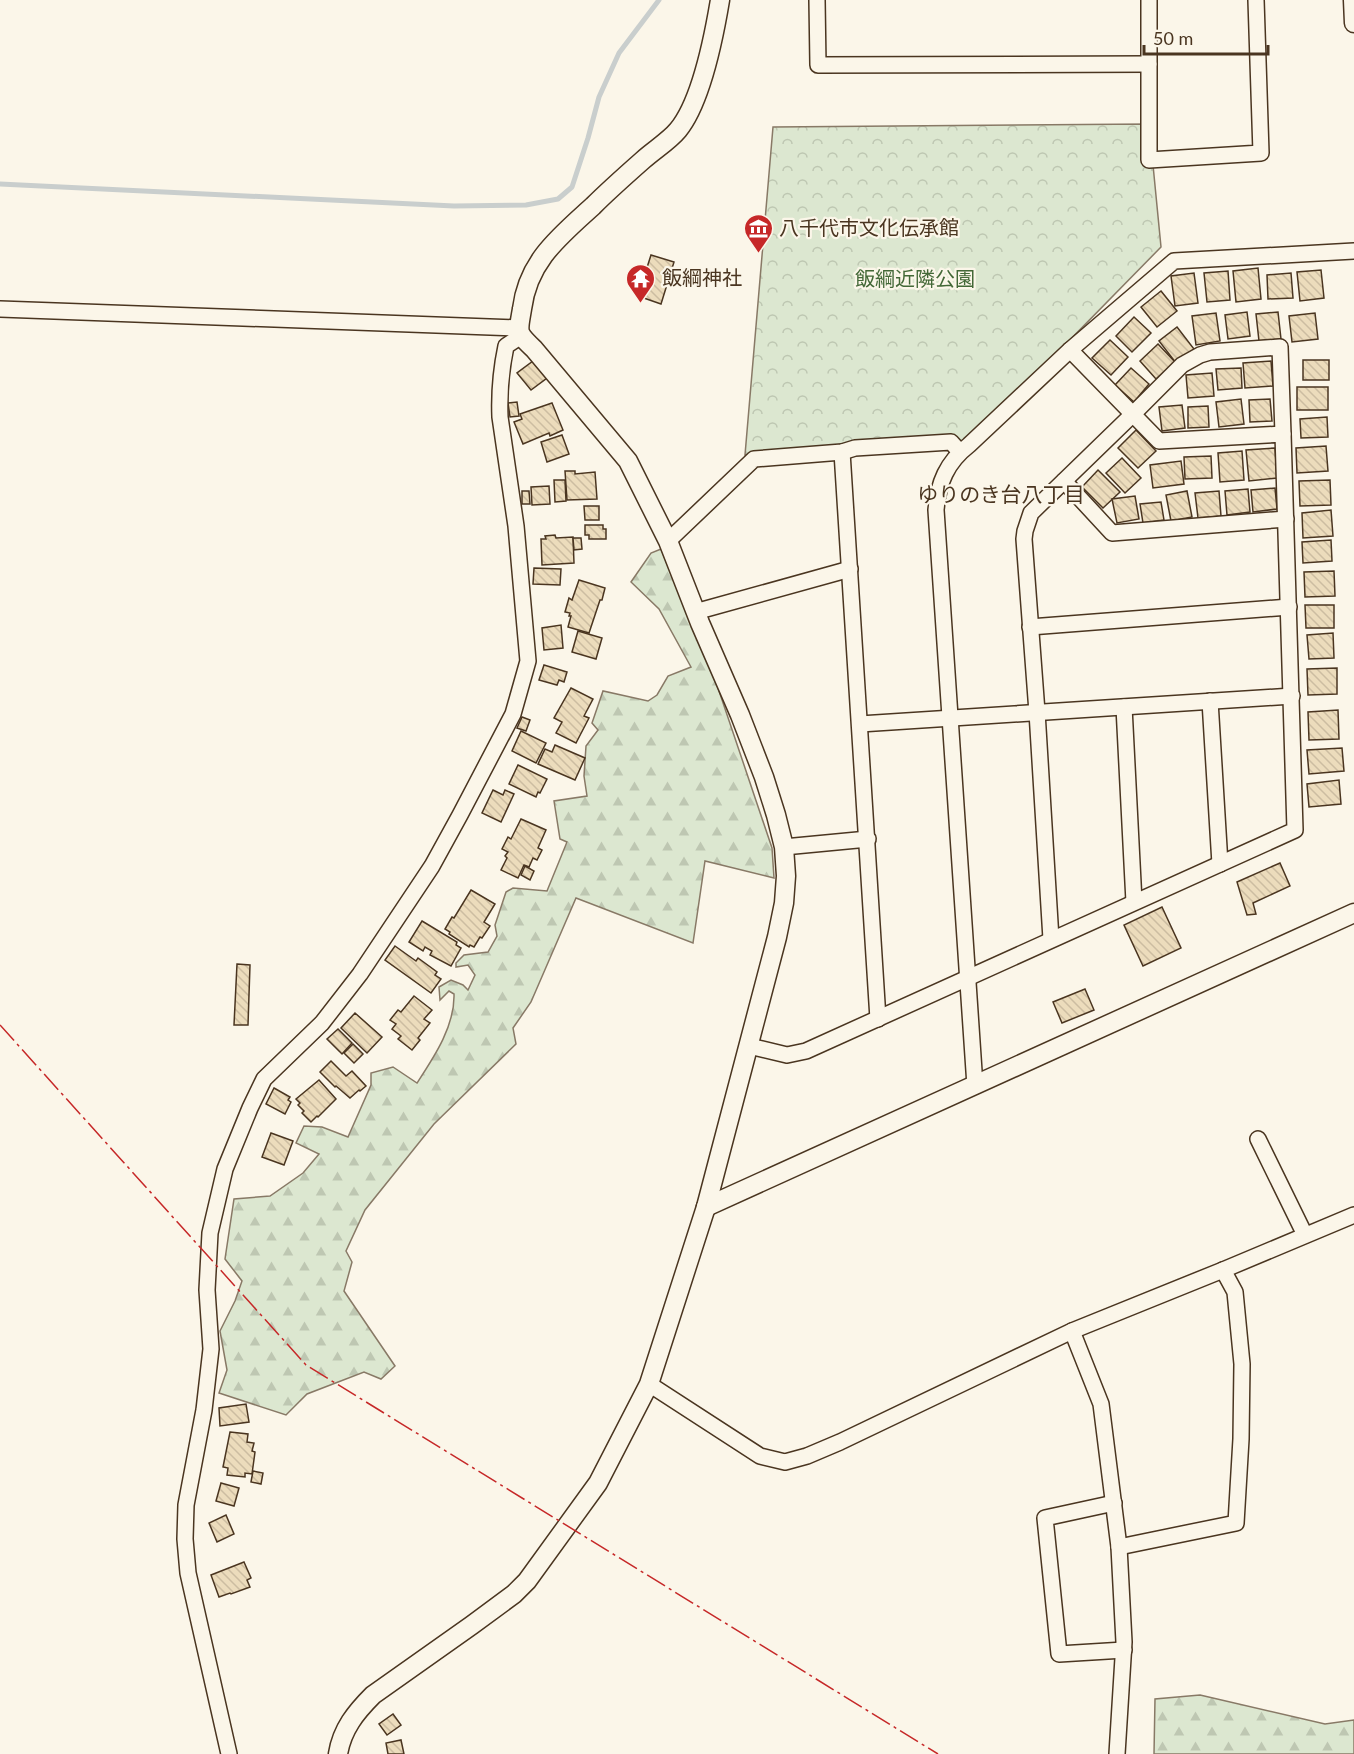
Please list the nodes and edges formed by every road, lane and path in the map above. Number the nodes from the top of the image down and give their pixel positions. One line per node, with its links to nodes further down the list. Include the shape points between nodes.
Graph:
1 (720, 0): 10 (street, via 695,101 678,130 548,248 526,291)
2 (817, 0): 7 (street, via 818,64)
3 (1149, 0): 7 (street)
4 (1256, 0): 7 (street, via 1261,153 1149,160)
5 (1353, 0): 6 (street)
6 (1354, 22)
7 (1149, 64)
8 (1354, 251): 11 (street, via 1174,261)
9 (0, 309): 10 (street)
10 (520, 332): 18 (street, via 628,461); 49 (street, via 506,346 500,402 528,661 513,714 432,866 360,974 322,1023 264,1078 225,1169 210,1233 210,1349 204,1410 186,1505 186,1539 188,1574)
11 (1070, 350): 12 (street); 15 (street)
12 (1132, 415): 13 (street, via 1159,441); 13 (street, via 1182,365 1200,355 1280,347); 16 (street)
13 (1283, 434): 17 (street)
14 (842, 452): 15 (street, via 951,442); 18 (street, via 754,459); 19 (street)
15 (960, 453): 27 (street, via 941,481 936,510)
16 (1064, 481): 17 (street, via 1112,533); 22 (street, via 1031,513 1025,531)
17 (1286, 519): 20 (street)
18 (668, 542): 21 (street)
19 (850, 569): 21 (street); 28 (street)
20 (1289, 607): 22 (street); 23 (street)
21 (695, 612): 30 (street, via 764,777)
22 (1030, 627): 26 (street)
23 (1292, 696): 24 (street); 31 (street, via 1295,830)
24 (1210, 701): 25 (street); 31 (street)
25 (1124, 707): 26 (street); 32 (street)
26 (1037, 712): 27 (street); 34 (street)
27 (949, 718): 28 (street); 35 (street)
28 (860, 724): 29 (street)
29 (868, 839): 30 (street); 36 (street)
30 (784, 848): 37 (street, via 784,903)
31 (1220, 864): 32 (street)
32 (1134, 902): 34 (street)
33 (1354, 913): 38 (street)
34 (1051, 939): 35 (street)
35 (967, 979): 36 (street); 38 (street)
36 (879, 1019): 37 (street, via 806,1051 787,1055)
37 (749, 1046): 40 (street)
38 (975, 1086): 40 (street)
39 (1258, 1139): 42 (street)
40 (706, 1207): 45 (street)
41 (1354, 1215): 42 (street)
42 (1305, 1235): 43 (street)
43 (1223, 1270): 44 (street); 47 (street, via 1235,1292 1242,1364 1236,1523)
44 (1071, 1331): 45 (street, via 840,1442 784,1462 760,1456); 46 (street, via 1101,1404)
45 (649, 1384): 50 (street, via 598,1483 527,1581 373,1695 348,1725)
46 (1114, 1503): 47 (street); 48 (street, via 1045,1518 1059,1654)
47 (1119, 1547): 48 (street)
48 (1124, 1650): 51 (street)
49 (230, 1754)
50 (338, 1754)
51 (1117, 1754)

